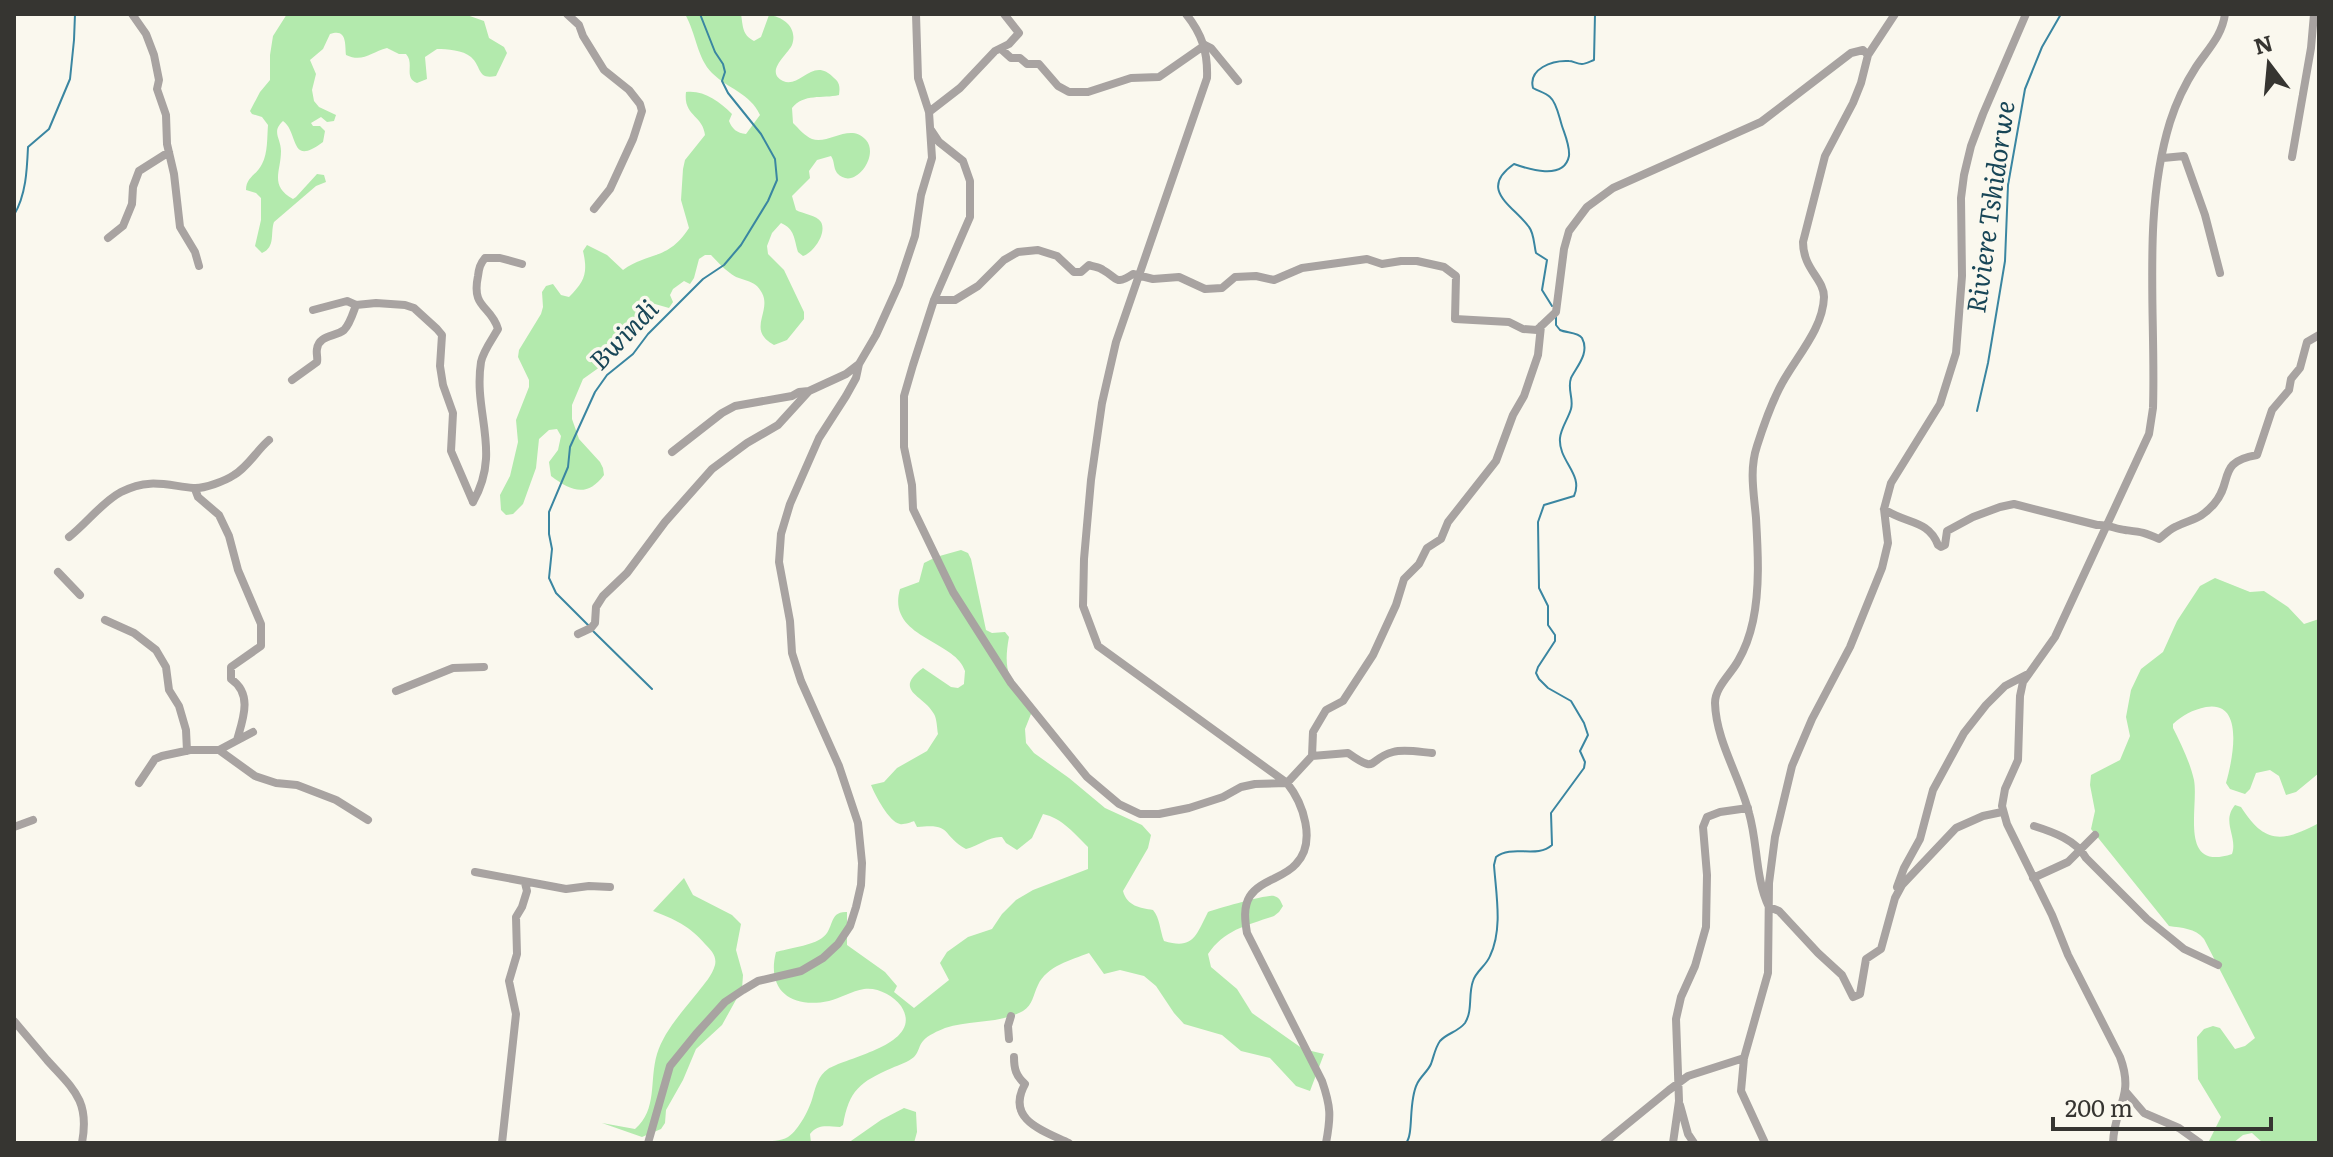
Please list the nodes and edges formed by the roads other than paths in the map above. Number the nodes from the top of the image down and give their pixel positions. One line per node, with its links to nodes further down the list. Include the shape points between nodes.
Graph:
1 (132, 14): 16 (street, via 154,55)
2 (567, 14): 19 (street, via 604,70 629,90 642,111 610,189)
3 (916, 14): 14 (street, via 918,78)
4 (1004, 14): 11 (street, via 1019,33)
5 (1186, 14): 10 (street)
6 (1895, 14): 12 (street)
7 (2026, 14): 36 (street, via 1983,114 1964,175 1956,353 1940,404 1898,469)
8 (2225, 14): 18 (street, via 2220,33 2178,101)
9 (2314, 14): 17 (street)
10 (1205, 45): 11 (street, via 1159,77 1131,78 1088,92 1069,92 1039,64 1011,58); 13 (street); 24 (street, via 1207,78)
11 (1001, 49): 14 (street)
12 (1868, 55): 28 (street, via 1863,50 1851,53 1761,122 1613,188 1587,207 1569,231 1556,312); 54 (street, via 1861,83 1818,176 1803,253 1824,301 1805,347 1779,388 1755,450 1758,556 1753,620 1747,644 1715,699 1717,722)
13 (1238, 81)
14 (929, 112): 15 (street)
15 (931, 130): 25 (street, via 963,161 970,181 970,217); 30 (street, via 932,158 915,236 899,284)
16 (169, 152): 20 (street, via 139,171 123,226); 22 (street, via 180,227)
17 (2292, 157)
18 (2163, 158): 23 (street, via 2184,156); 37 (street, via 2153,211 2153,408 2149,434)
19 (594, 209)
20 (108, 238)
21 (522, 264): 26 (street, via 485,258 477,282 476,297 498,329 481,359 487,449 484,483 473,502 451,451 453,413 440,366 442,335 414,308)
22 (199, 266)
23 (2220, 273)
24 (1140, 276): 25 (street, via 1115,280 1089,265 1074,272 1057,256 1038,250 1018,252 955,300); 28 (street, via 1179,277 1205,289 1222,288 1235,277 1274,280 1302,268 1367,259 1382,264 1417,261 1444,267 1456,276 1455,319 1509,322 1523,329); 53 (street, via 1116,342 1102,403 1083,606 1098,646)
25 (934, 300): 53 (street, via 904,396 904,447 913,509 953,592 1011,683 1087,777 1140,814 1189,808 1255,784)
26 (356, 305): 27 (street, via 347,301); 31 (street, via 343,331 319,342 317,362)
27 (313, 310)
28 (1541, 326): 51 (street, via 1538,355 1496,461 1448,522 1441,539 1427,548 1404,579 1373,655 1343,701 1326,710 1313,732)
29 (2319, 335): 37 (street, via 2307,342 2289,390 2272,410 2257,455 2240,458 2231,467 2217,502 2197,520 2159,539)
30 (859, 364): 32 (street); 79 (street, via 790,504 779,562 792,653 858,823 862,863 856,907 850,926 823,958 801,971 758,981 725,1002 696,1034 670,1066)
31 (292, 380)
32 (809, 391): 34 (street, via 735,406); 42 (street, via 778,425 712,469 603,596 591,628)
33 (269, 440): 35 (street, via 235,475)
34 (672, 452)
35 (195, 489): 38 (street, via 152,483 123,491); 47 (street, via 224,525 261,624 261,646 231,667 231,679 245,702)
36 (1884, 509): 37 (street, via 1929,530 1941,547 1947,531 2014,504); 67 (street, via 1888,543 1882,568 1792,766 1775,837)
37 (2107, 524): 44 (street, via 2055,637)
38 (69, 537)
39 (58, 572): 40 (street)
40 (80, 595)
41 (105, 620): 49 (street, via 156,650 179,706)
42 (578, 634)
43 (484, 667): 45 (street, via 453,668)
44 (2030, 672): 55 (street, via 2020,696 2018,760); 66 (street, via 2005,686 1964,733 1933,790 1920,839)
45 (396, 691)
46 (253, 732): 47 (street)
47 (237, 740): 48 (street)
48 (219, 750): 49 (street); 57 (street, via 255,776 336,800)
49 (187, 751): 52 (street, via 155,759)
50 (1432, 753): 51 (street, via 1394,752 1372,765 1348,753)
51 (1312, 756): 53 (street)
52 (139, 783)
53 (1287, 783): 81 (street, via 1303,808 1304,848 1297,863 1249,897 1244,915 1247,933 1330,1103)
54 (1748, 808): 67 (street, via 1761,889); 74 (street, via 1707,817 1703,827 1706,927 1676,1019)
55 (2002, 812): 63 (street); 66 (street, via 1956,828)
56 (33, 820): 59 (street)
57 (368, 820)
58 (2034, 826): 61 (street)
59 (14, 827)
60 (2095, 835): 61 (street)
61 (2081, 849): 63 (street, via 2068,862); 68 (street, via 2161,931)
62 (475, 872): 64 (street)
63 (2033, 878): 75 (street, via 2120,1057)
64 (525, 883): 65 (street, via 566,889); 78 (street, via 509,981 516,1014)
65 (610, 887)
66 (1895, 898): 67 (street, via 1881,949 1866,959 1860,994 1853,997 1842,975)
67 (1769, 907): 73 (street, via 1768,973)
68 (2218, 965)
69 (1011, 1016): 71 (street)
70 (14, 1021): 77 (street, via 78,1096 85,1128)
71 (1009, 1039)
72 (1014, 1057): 80 (street, via 1017,1077 1025,1084 1019,1099 1023,1116 1042,1132)
73 (1744, 1058): 74 (street); 85 (street, via 1741,1091)
74 (1677, 1083): 76 (street); 82 (street)
75 (2126, 1092): 86 (street); 87 (street, via 2144,1113)
76 (1679, 1101): 83 (street); 84 (street)
77 (82, 1143)
78 (502, 1143)
79 (648, 1143)
80 (1069, 1143)
81 (1326, 1143)
82 (1604, 1143)
83 (1673, 1143)
84 (1694, 1143)
85 (1765, 1143)
86 (2113, 1143)
87 (2200, 1143)

